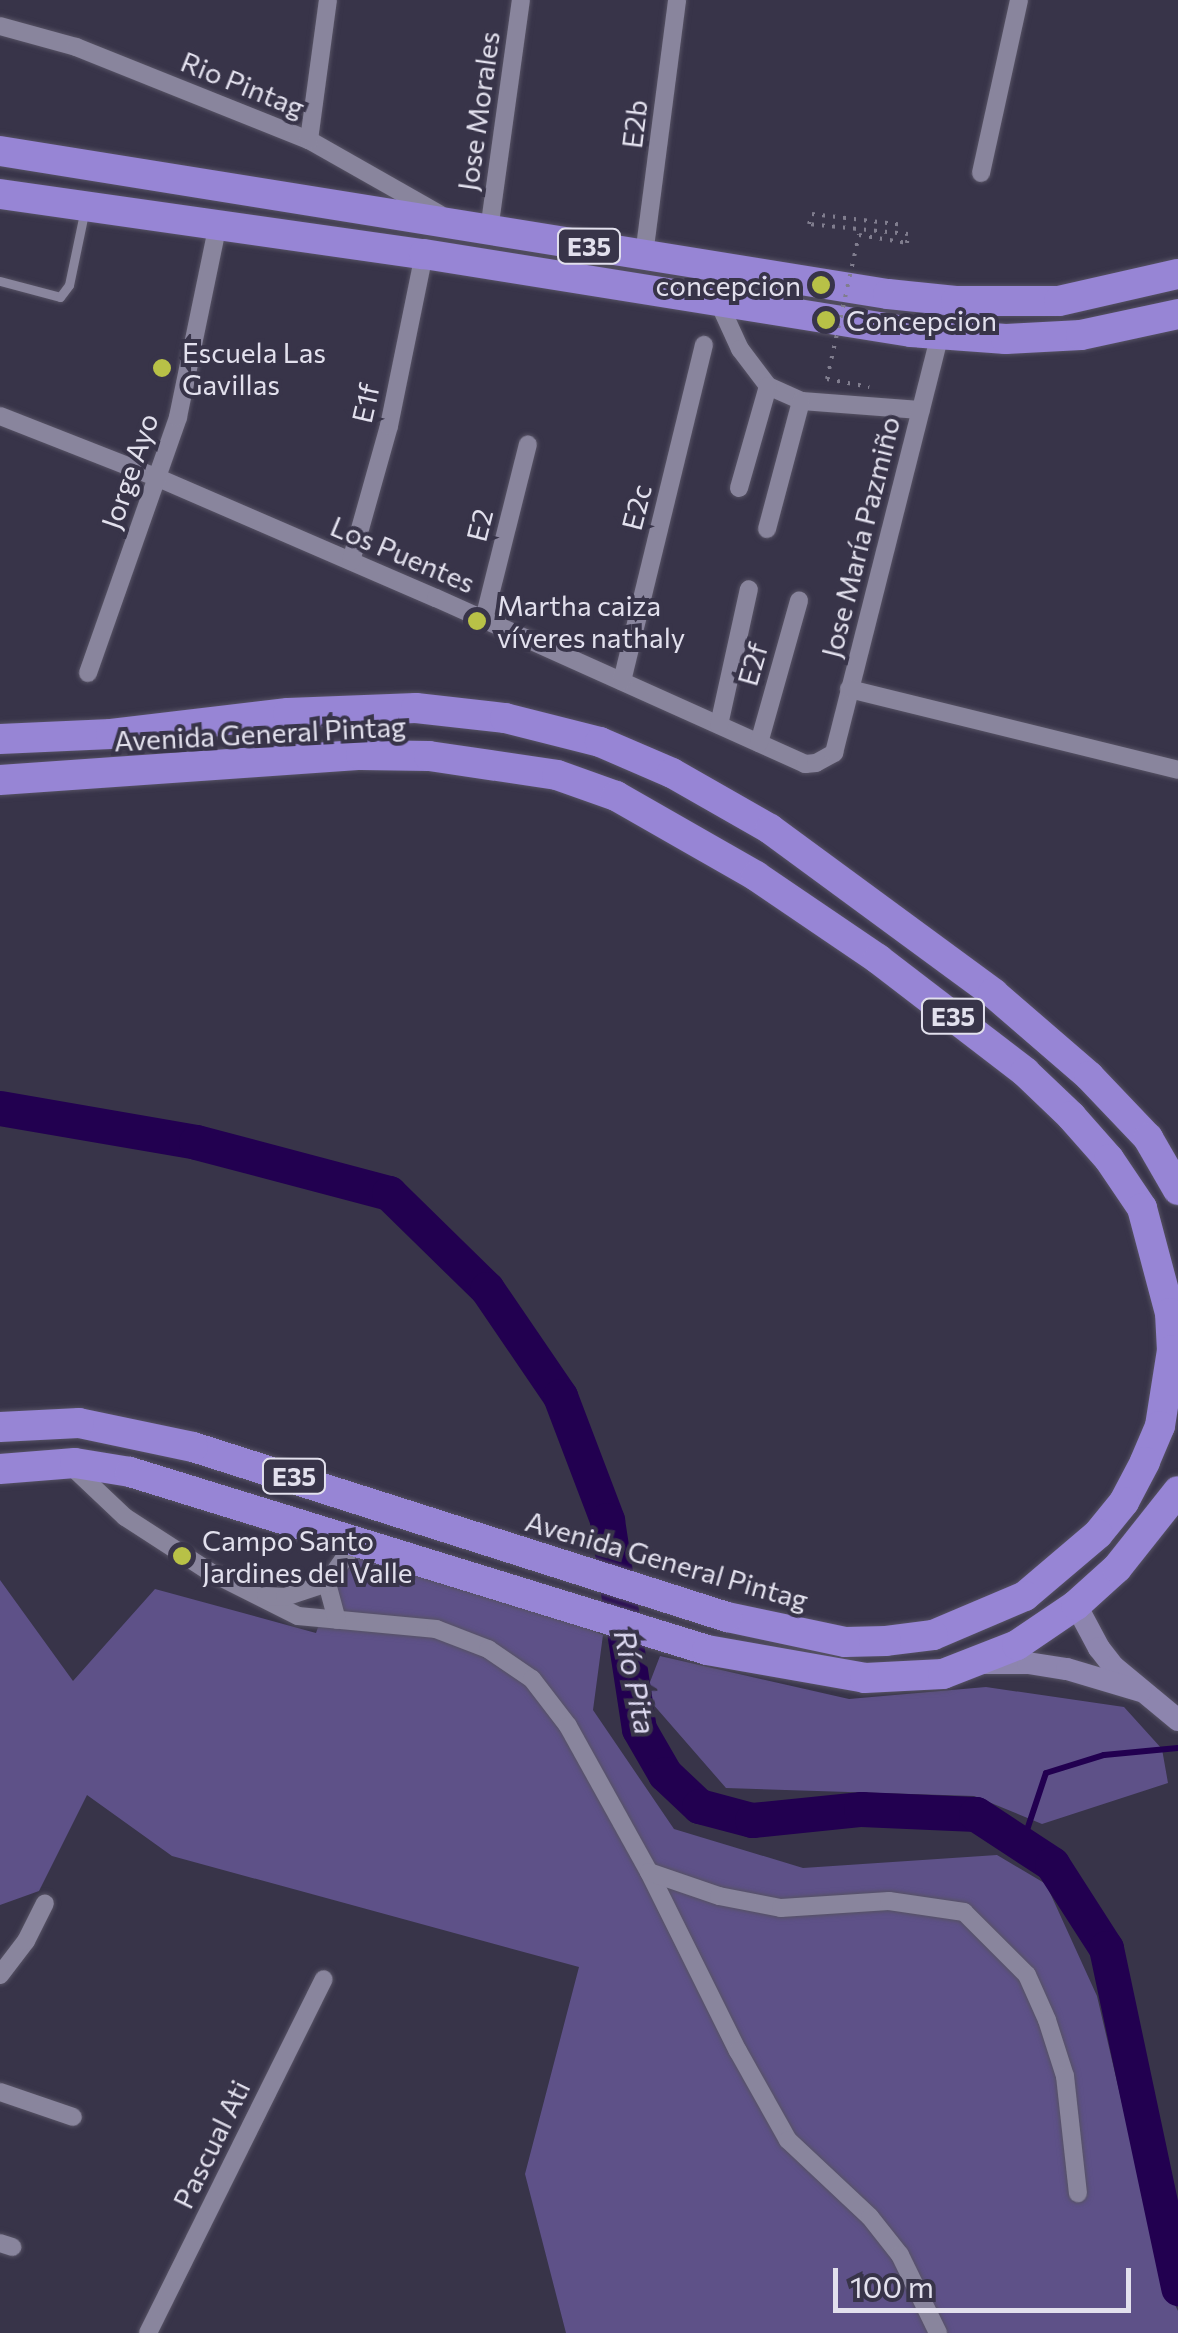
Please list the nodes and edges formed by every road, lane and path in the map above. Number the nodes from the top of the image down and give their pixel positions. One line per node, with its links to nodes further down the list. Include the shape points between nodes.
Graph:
1 (328, 0): 6 (street)
2 (521, 0): 14 (street, Jose Morales)
3 (678, 0): 16 (street, E2b)
4 (1019, 0): 8 (street)
5 (0, 26): 6 (street, Rio Pintag, via 76,47)
6 (309, 140): 11 (street, Rio Pintag)
7 (0, 151): 11 (highway, E35)
8 (981, 173)
9 (0, 194): 10 (highway, E35)
10 (85, 206): 12 (highway, E35); 18 (lane, via 66,292)
11 (452, 222): 14 (highway, E35)
12 (218, 224): 15 (highway, E35); 29 (street, Jorge Ayo, via 178,417)
13 (904, 225): 23 (path, bridge, via 812,214 809,224 908,234 907,243 860,235)
14 (489, 230): 16 (highway, E35)
15 (424, 254): 19 (highway, E35); 32 (street, E1f, via 389,426)
16 (644, 255): 17 (highway, E35, via 956,301 1059,301)
17 (1178, 274)
18 (0, 281)
19 (718, 301): 21 (highway, E35); 24 (street, via 740,350)
20 (1178, 314): 21 (highway, E35, via 1081,335)
21 (940, 335): 26 (street, Jose María Pazmiño)
22 (704, 345): 37 (street, E2c)
23 (827, 379)
24 (768, 386): 25 (street); 30 (street)
25 (801, 401): 26 (street); 31 (street)
26 (921, 410): 38 (street, Jose María Pazmiño)
27 (0, 416): 29 (street, Los Puentes)
28 (528, 444): 35 (street, E2)
29 (156, 477): 32 (street, Los Puentes); 36 (street, Jorge Ayo)
30 (739, 488)
31 (768, 530)
32 (350, 561): 35 (street, Los Puentes)
33 (749, 588): 39 (street)
34 (799, 601): 41 (street, E2f)
35 (484, 619): 37 (street, Los Puentes)
36 (88, 673)
37 (622, 681): 39 (street, Los Puentes)
38 (849, 689): 42 (street, Jose María Pazmiño); 43 (street)
39 (718, 725): 41 (street, Los Puentes)
40 (0, 739): 45 (highway, Avenida General Pintag / E35, via 416,708 505,718 600,742 672,773 770,829 993,993 1148,1138)
41 (759, 743): 42 (street, Los Puentes, via 805,764)
42 (834, 753)
43 (1178, 770)
44 (0, 780): 46 (highway, Avenida General Pintag / E35, via 429,756 496,764 616,796 756,876 1026,1072 1109,1159 1142,1208 1170,1313 1172,1350 1160,1426 1124,1502 1098,1534 1025,1596 933,1635 845,1642 726,1617 578,1573 193,1446 78,1423)
45 (1178, 1190)
46 (0, 1427)
47 (68, 1463): 48 (highway, E35); 50 (highway, E35, via 130,1472); 52 (street, via 125,1517)
48 (0, 1469)
49 (1178, 1491): 53 (highway, E35, via 1117,1568)
50 (356, 1541): 51 (street); 55 (highway, E35, via 707,1650 865,1678 943,1674)
51 (327, 1583): 52 (street); 54 (street)
52 (258, 1596): 54 (street, via 298,1616)
53 (1076, 1605): 55 (highway, E35); 56 (street, via 1099,1648)
54 (336, 1620): 58 (street, via 436,1629 488,1648 532,1678 568,1726)
55 (981, 1663): 56 (street, via 1028,1662)
56 (1140, 1690): 57 (street)
57 (1178, 1720)
58 (649, 1872): 64 (street, via 782,1908 888,1901 964,1912 1027,1975 1047,2020 1065,2076); 66 (street, via 788,2140 900,2256)
59 (45, 1903): 60 (street)
60 (0, 1976)
61 (324, 1979): 65 (street, Pascual Ati)
62 (0, 2092): 63 (street)
63 (74, 2116)
64 (1078, 2192)
65 (148, 2333)
66 (938, 2333)

